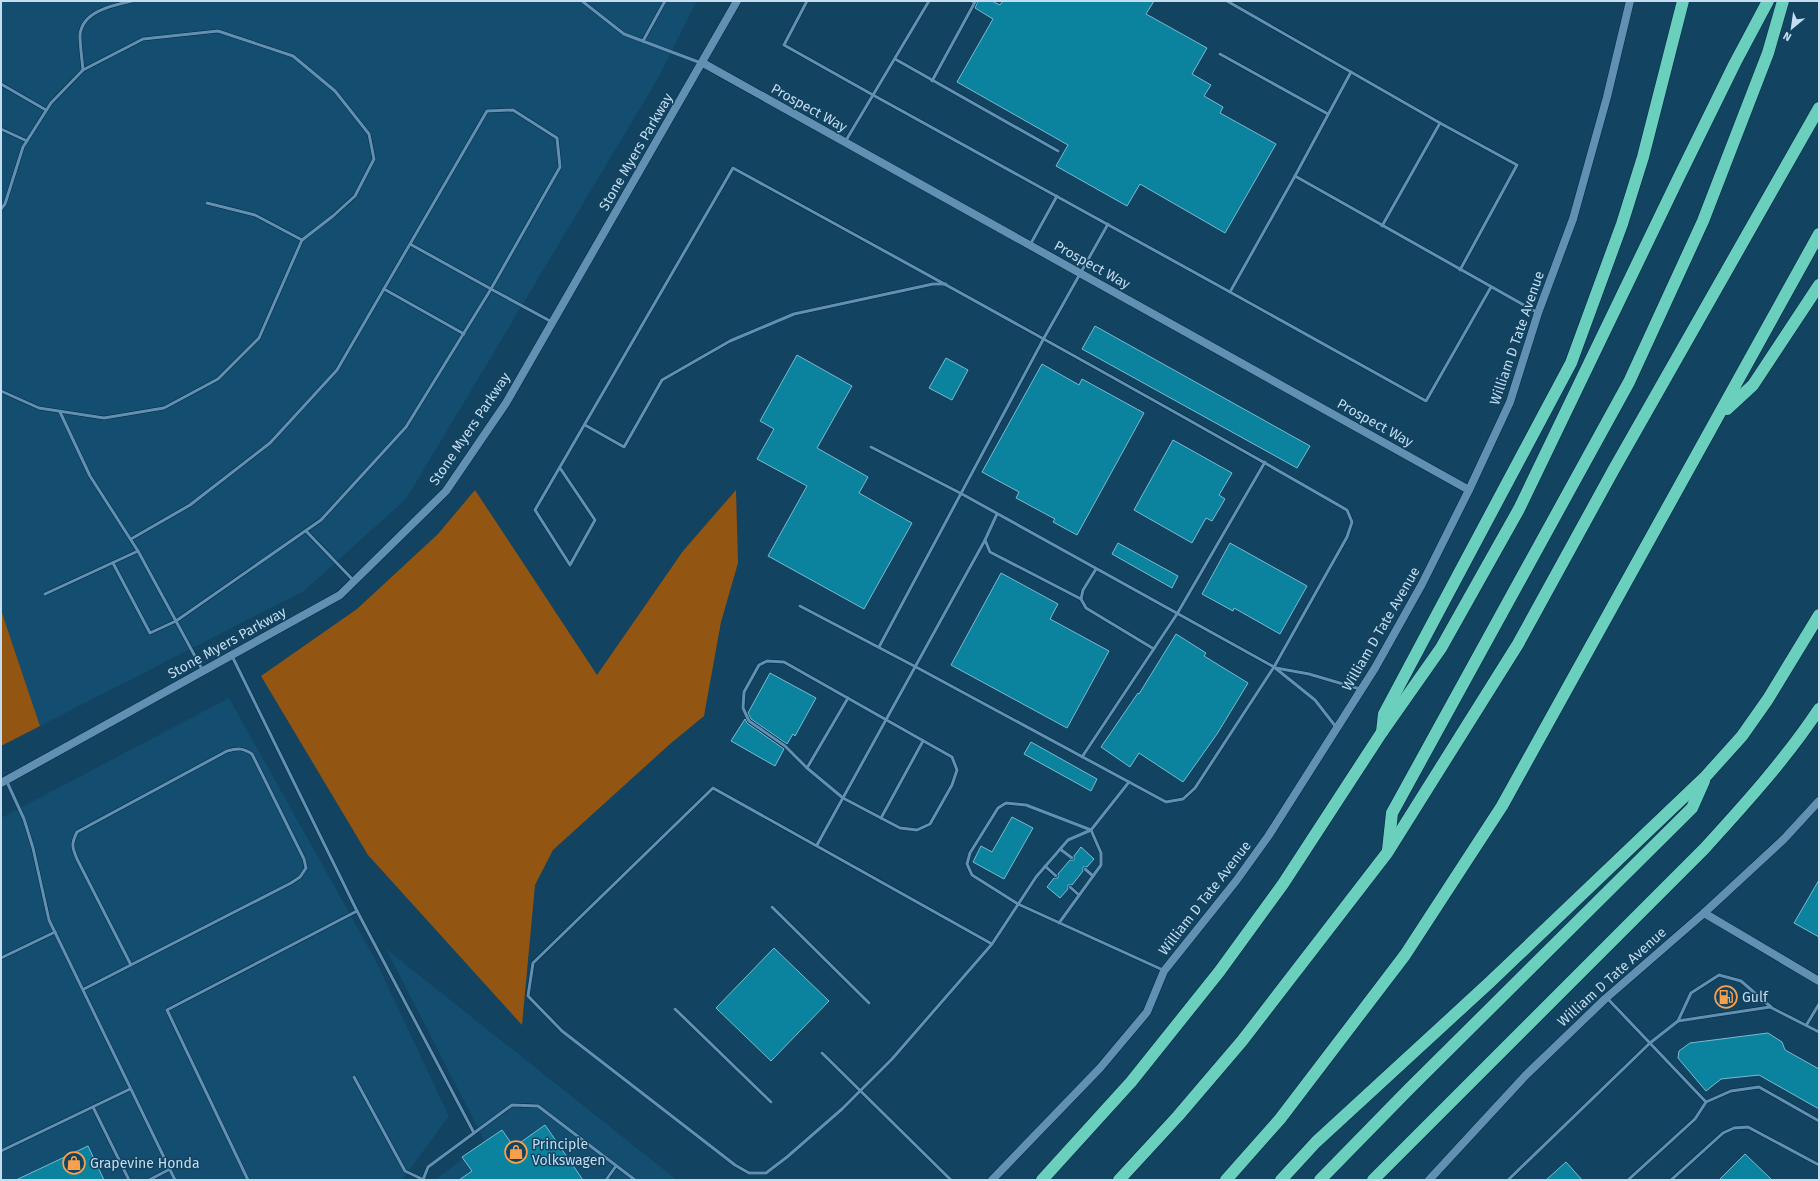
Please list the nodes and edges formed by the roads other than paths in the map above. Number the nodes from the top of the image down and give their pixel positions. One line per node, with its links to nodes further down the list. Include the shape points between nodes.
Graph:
1 (132, 1): 17 (lane, via 105,8 88,19 80,34)
2 (582, 1): 13 (lane, via 624,34)
3 (665, 1): 13 (lane)
4 (737, 1): 16 (street, Stone Myers Parkway)
5 (807, 1): 21 (lane, via 784,45)
6 (929, 1): 15 (lane)
7 (972, 1): 19 (lane, via 975,2)
8 (1227, 1): 18 (lane)
9 (1630, 1): 48 (street, William D Tate Avenue, via 1607,97 1573,219)
10 (1683, 1): 86 (highway, via 1634,187 1571,363 1384,714)
11 (1768, 1): 86 (highway, via 1708,118 1519,509 1441,648)
12 (1783, 1): 99 (highway, via 1768,53 1703,221 1629,382 1392,812)
13 (643, 41): 16 (lane)
14 (1220, 54): 24 (lane)
15 (895, 59): 19 (lane); 21 (lane)
16 (703, 63): 28 (street, Prospect Way); 49 (street, Stone Myers Parkway)
17 (83, 70): 23 (lane); 37 (lane, via 144,39 218,31 293,56 335,91 369,134 374,159 355,196)
18 (1351, 72): 24 (lane); 25 (lane)
19 (932, 81): 29 (lane)
20 (1, 84): 23 (lane)
21 (873, 95): 28 (lane); 31 (lane)
22 (1819, 108): 99 (highway, via 1518,644)
23 (46, 110): 27 (lane)
24 (1328, 114): 30 (lane)
25 (1440, 123): 35 (lane); 40 (lane, via 1517,165)
26 (1, 129): 27 (lane)
27 (27, 141): 33 (lane)
28 (844, 143): 39 (street, Prospect Way)
29 (1058, 151)
30 (1295, 176): 35 (lane); 47 (lane)
31 (1057, 196): 34 (lane); 39 (lane)
32 (207, 203): 37 (lane, via 255,215)
33 (1, 209)
34 (1108, 224): 41 (lane); 47 (lane)
35 (1382, 226): 40 (lane)
36 (1819, 234): 54 (highway, via 1774,312)
37 (302, 240): 53 (lane, via 259,338 218,379 164,408 104,418)
38 (410, 244): 45 (lane); 46 (lane); 46 (lane, via 487,112 513,110 557,138 560,166)
39 (1030, 246): 41 (street, Prospect Way)
40 (1460, 270): 44 (lane)
41 (1080, 274): 51 (lane); 59 (street, Prospect Way)
42 (947, 284): 51 (lane); 55 (lane, via 933,284 794,314 730,341 662,380 624,447); 55 (lane, via 733,168)
43 (1819, 285): 54 (highway, via 1753,385)
44 (1491, 287): 47 (lane, via 1426,401); 48 (lane)
45 (384, 289): 50 (lane); 63 (lane, via 337,370 270,443 190,506)
46 (491, 289): 49 (lane); 50 (lane)
47 (1230, 292)
48 (1538, 313): 59 (street, William D Tate Avenue, via 1510,402)
49 (552, 322): 68 (street, Stone Myers Parkway, via 506,402 446,491)
50 (464, 334): 62 (lane, via 406,427 322,520)
51 (1044, 338): 57 (lane); 60 (lane)
52 (1, 391): 53 (lane, via 39,408)
53 (60, 412): 63 (lane, via 90,476)
54 (1720, 415): 152 (highway, via 1502,806 1461,870 1405,955 1365,1009 1280,1119)
55 (585, 425): 58 (lane)
56 (871, 447): 60 (lane)
57 (1265, 462): 72 (lane); 79 (lane, via 1348,510 1352,522 1347,537)
58 (560, 468): 58 (lane, via 535,510 570,565 595,520)
59 (1469, 490): 81 (street, William D Tate Avenue, via 1422,584)
60 (962, 494): 61 (lane); 75 (lane)
61 (997, 514): 64 (lane); 67 (lane)
62 (306, 531): 68 (lane); 74 (lane)
63 (131, 540): 65 (lane)
64 (985, 540): 70 (lane, via 990,552); 78 (lane)
65 (138, 551): 66 (lane); 74 (lane)
66 (113, 563): 69 (lane); 74 (lane, via 150,633)
67 (1096, 569): 70 (lane, via 1083,590); 72 (lane)
68 (354, 582): 77 (street, Stone Myers Parkway, via 340,595)
69 (45, 594)
70 (1081, 599): 76 (lane, via 1086,608)
71 (800, 606): 75 (lane)
72 (1177, 614): 76 (lane); 79 (lane)
73 (1819, 615): 90 (highway, via 1768,700 1742,736)
74 (176, 621): 80 (lane)
75 (879, 647): 78 (lane)
76 (1154, 649): 88 (lane)
77 (232, 655): 80 (street, Stone Myers Parkway); 109 (lane)
78 (916, 667): 84 (lane); 88 (lane)
79 (1274, 667): 81 (lane); 85 (lane, via 1315,700); 92 (lane, via 1195,788 1183,799 1166,802)
80 (203, 671): 91 (street, Stone Myers Parkway)
81 (1362, 689): 85 (street, William D Tate Avenue)
82 (848, 698): 84 (lane); 89 (lane); 89 (lane, via 784,662 767,661 759,665 744,692 743,708 749,721 785,746)
83 (1819, 709): 155 (highway, via 1754,795 1704,848)
84 (886, 720): 87 (lane); 93 (lane)
85 (1337, 729): 116 (street, William D Tate Avenue, via 1269,835 1236,881)
86 (1382, 732): 150 (highway, via 1278,889 1219,972 1131,1082)
87 (923, 741): 95 (lane); 95 (lane, via 952,757 958,770 952,785 930,824 917,830 900,828)
88 (1082, 757): 92 (lane)
89 (807, 768): 93 (lane)
90 (1706, 776): 153 (highway, via 1489,983 1316,1142); 154 (highway, via 1692,808)
91 (3, 781): 112 (lane, via 24,819 49,920)
92 (1129, 782): 96 (lane)
93 (843, 798): 95 (lane); 97 (lane)
94 (1819, 801): 110 (street, William D Tate Avenue, via 1784,839)
95 (881, 818)
96 (1091, 830): 98 (lane, via 1068,840); 104 (lane, via 1101,853 1101,865); 107 (lane, via 1026,805 1006,803 998,808 970,853 967,864 972,875)
97 (817, 845): 113 (lane); 131 (lane, via 713,788 533,963 528,996 562,1031 735,1165 749,1173 766,1173)
98 (1060, 849): 100 (lane); 101 (lane)
99 (1387, 853): 151 (highway, via 1242,1041)
100 (1072, 858)
101 (1045, 866): 103 (lane); 107 (lane)
102 (1085, 869): 104 (lane)
103 (1056, 876)
104 (1093, 876): 106 (lane)
105 (1070, 887): 106 (lane)
106 (1079, 895): 111 (lane)
107 (1018, 904): 111 (lane); 113 (lane)
108 (772, 908): 120 (lane)
109 (357, 911): 136 (lane); 144 (lane, via 167,1010)
110 (1704, 913): 117 (street); 119 (street, William D Tate Avenue)
111 (1059, 923): 116 (lane)
112 (55, 932): 114 (lane); 118 (lane)
113 (992, 944): 131 (lane, via 892,1059)
114 (1, 958)
115 (131, 965): 115 (lane, via 291,883 300,877 306,868 304,859 252,754 247,751 239,748 228,750 77,832 72,842 78,859); 118 (lane)
116 (1164, 970): 149 (street, William D Tate Avenue, via 1146,1012 1100,1068)
117 (1819, 981)
118 (84, 989): 130 (lane)
119 (1607, 997): 127 (lane); 156 (street, William D Tate Avenue, via 1526,1075)
120 (869, 1003)
121 (1819, 1004): 125 (lane)
122 (675, 1009): 132 (lane)
123 (1773, 1009): 124 (lane); 124 (lane, via 1741,981 1719,975 1691,993); 125 (lane)
124 (1678, 1021): 127 (lane)
125 (1807, 1024): 126 (lane)
126 (1819, 1032)
127 (1650, 1043): 133 (lane); 157 (lane)
128 (822, 1053): 131 (lane)
129 (354, 1077): 145 (lane, via 405,1171)
130 (130, 1089): 134 (lane); 140 (lane)
131 (860, 1091): 148 (lane)
132 (771, 1102)
133 (1706, 1102): 135 (lane, via 1731,1091 1759,1087); 158 (lane, via 1695,1119)
134 (93, 1107): 137 (lane); 141 (lane)
135 (1819, 1121)
136 (474, 1133): 138 (lane, via 512,1105 538,1106); 145 (lane, via 428,1167)
137 (1, 1151)
138 (616, 1166): 146 (lane); 147 (lane)
139 (1819, 1166): 159 (lane, via 1748,1127 1734,1128 1723,1133)
140 (170, 1169): 142 (lane); 143 (lane)
141 (129, 1180)
142 (149, 1180)
143 (175, 1180)
144 (248, 1180)
145 (424, 1180)
146 (606, 1180)
147 (635, 1180)
148 (951, 1180)
149 (992, 1180)
150 (1042, 1180)
151 (1119, 1180)
152 (1226, 1180)
153 (1281, 1180)
154 (1320, 1180)
155 (1373, 1180)
156 (1429, 1180)
157 (1508, 1180)
158 (1628, 1180)
159 (1671, 1180)

